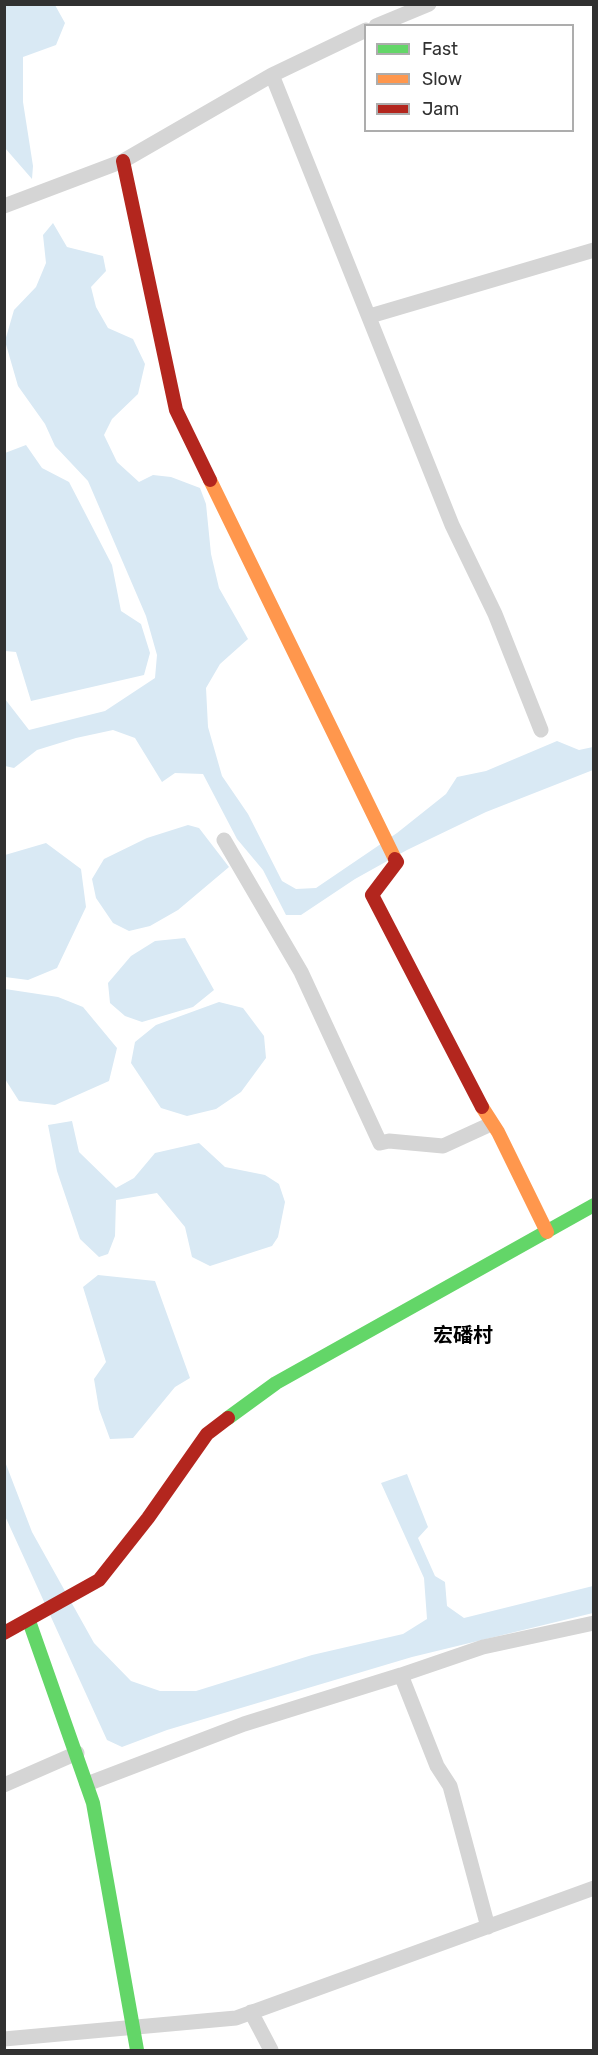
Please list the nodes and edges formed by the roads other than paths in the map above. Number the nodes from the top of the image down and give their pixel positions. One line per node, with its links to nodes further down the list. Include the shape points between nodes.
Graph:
1 (429, 4): 2 (street)
2 (381, 24)
3 (364, 31): 4 (street)
4 (272, 75): 5 (street); 8 (street)
5 (123, 160): 6 (street); 11 (street, via 176,410 397,862 372,895)
6 (4, 206)
7 (594, 250): 8 (street)
8 (370, 316): 9 (street, via 452,525 495,614)
9 (541, 730)
10 (224, 840): 11 (street, via 301,972 380,1143 443,1146)
11 (491, 1124): 13 (street)
12 (594, 1205): 13 (street)
13 (547, 1232): 14 (street, via 276,1383 207,1434 99,1580)
14 (29, 1622): 16 (street); 18 (street)
15 (594, 1623): 17 (street, via 483,1647)
16 (4, 1633)
17 (400, 1675): 19 (street, via 244,1724); 22 (street, via 437,1766 450,1786)
18 (77, 1754): 19 (street); 20 (street)
19 (87, 1784): 24 (street)
20 (4, 1785)
21 (594, 1887): 22 (street)
22 (488, 1927): 23 (street)
23 (251, 2012): 24 (street, via 236,2018); 27 (street)
24 (131, 2028): 25 (street); 26 (street)
25 (4, 2039)
26 (137, 2050)
27 (271, 2050)

